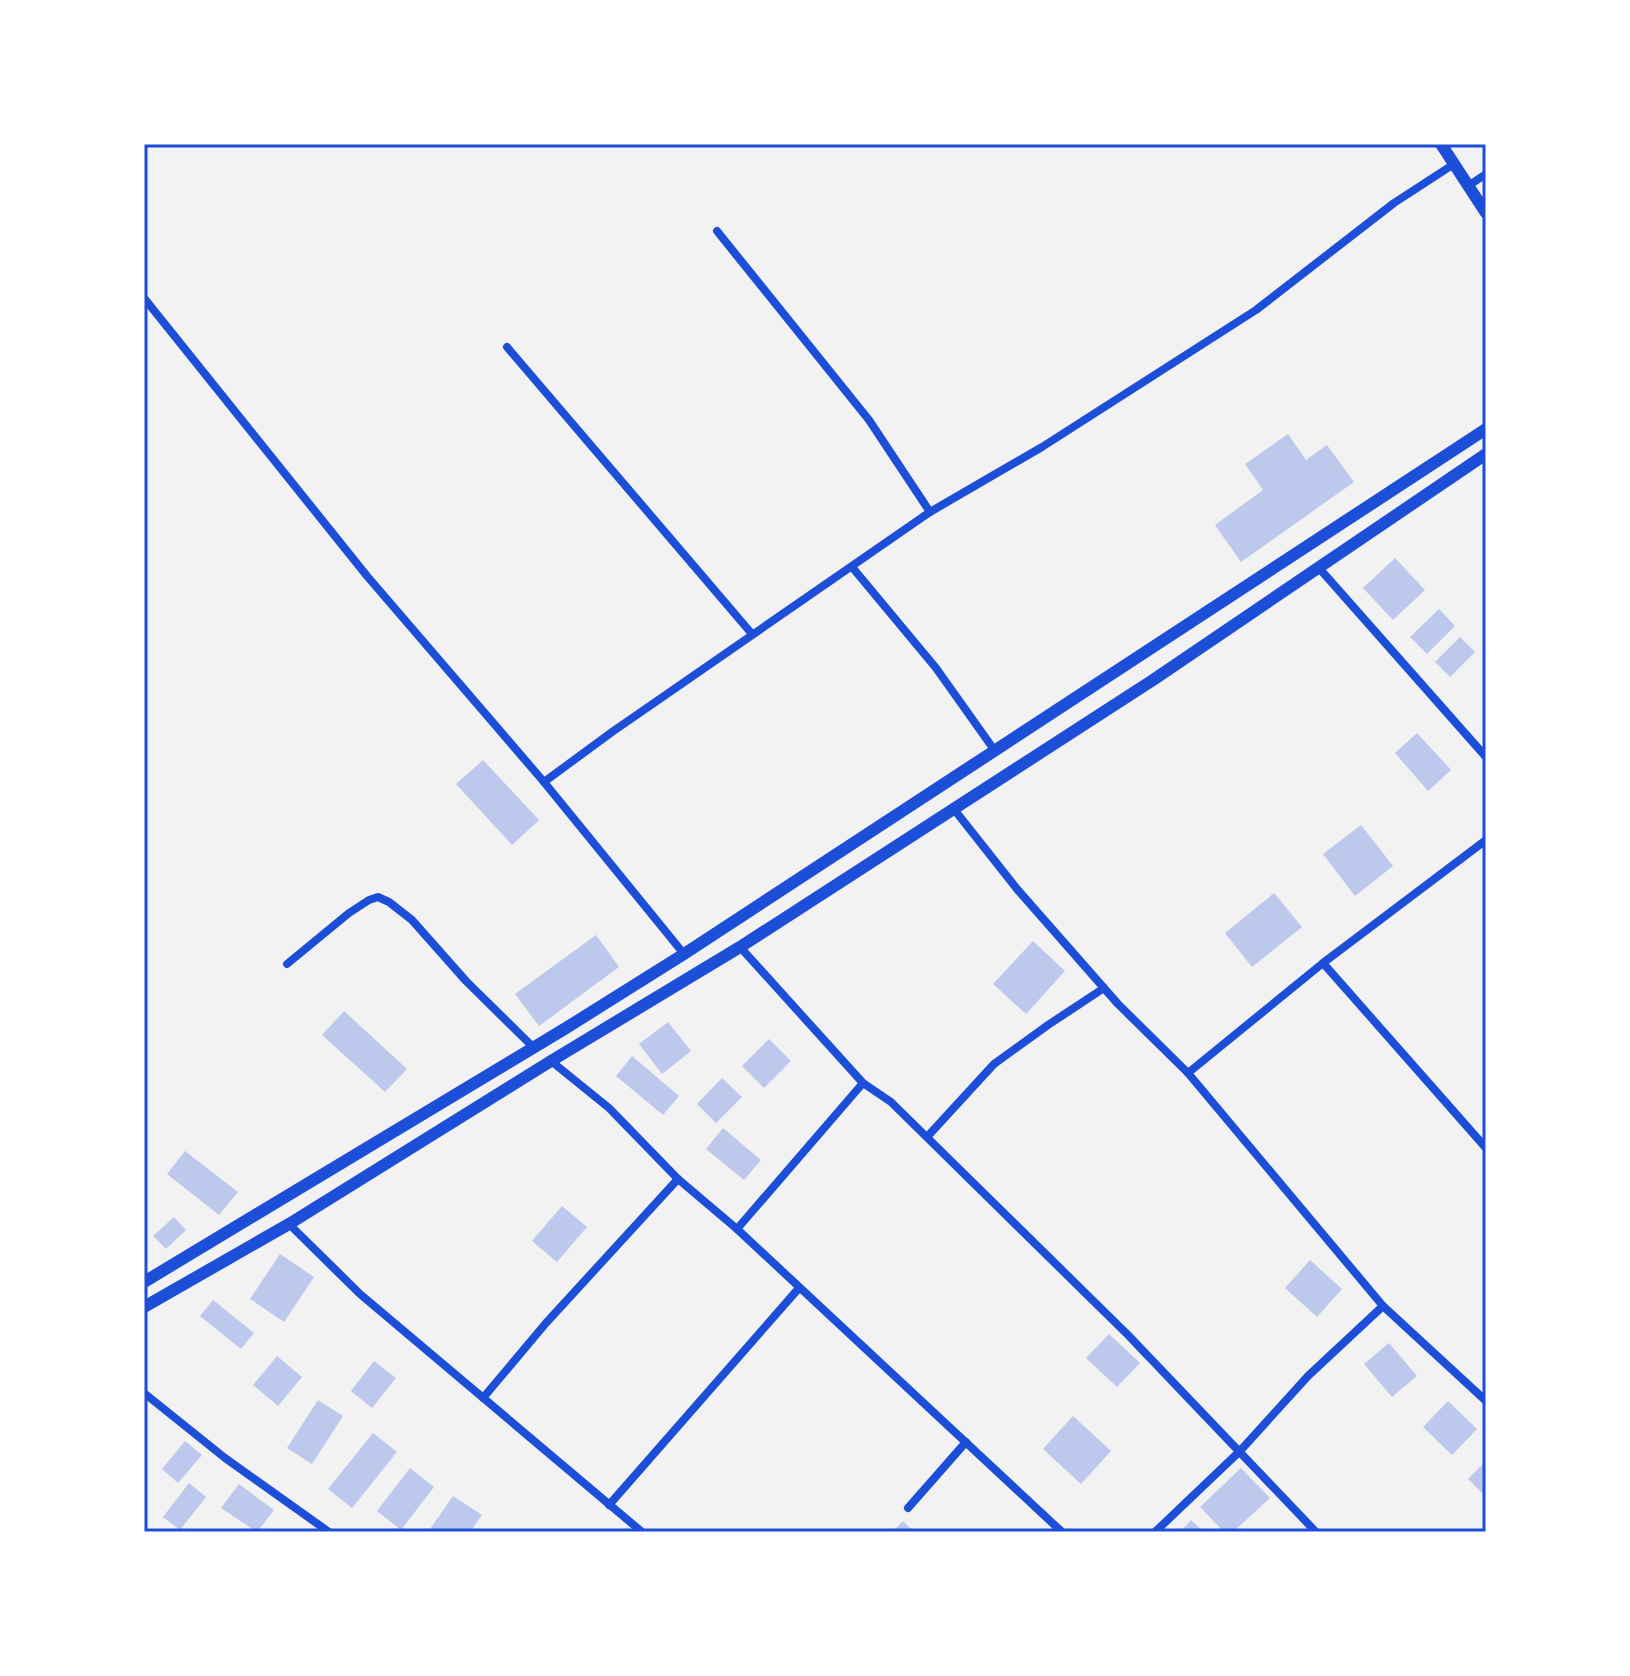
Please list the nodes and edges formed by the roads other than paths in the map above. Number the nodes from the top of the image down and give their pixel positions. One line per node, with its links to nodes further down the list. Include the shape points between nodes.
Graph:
1 (1441, 144): 2 (street)
2 (1454, 164): 4 (street); 11 (street, via 1394,203 1256,310)
3 (1486, 174): 4 (street)
4 (1468, 186): 5 (street)
5 (1486, 213)
6 (717, 231): 11 (street, via 869,420)
7 (144, 298): 17 (street, via 367,576)
8 (507, 347): 14 (street)
9 (1486, 429): 15 (street)
10 (1486, 454): 13 (street)
11 (930, 512): 12 (street)
12 (852, 567): 14 (street); 15 (street, via 936,668)
13 (1319, 568): 16 (street); 18 (street)
14 (752, 634): 17 (street)
15 (995, 751): 21 (street)
16 (1486, 757)
17 (544, 782): 21 (street)
18 (953, 808): 20 (street); 24 (street)
19 (1486, 840): 22 (street)
20 (740, 947): 26 (street); 28 (street)
21 (684, 954): 25 (street)
22 (1323, 963): 27 (street); 30 (street)
23 (287, 964): 25 (street, via 349,913 378,897 412,920)
24 (1104, 988): 27 (street); 29 (street, via 994,1064)
25 (533, 1047): 34 (street)
26 (551, 1061): 31 (street, via 609,1108); 32 (street)
27 (1188, 1073): 36 (street)
28 (863, 1083): 29 (street); 33 (street)
29 (927, 1137): 42 (street)
30 (1486, 1148)
31 (678, 1179): 33 (street); 39 (street)
32 (289, 1224): 37 (street); 39 (street, via 360,1294)
33 (737, 1229): 35 (street)
34 (144, 1282)
35 (799, 1288): 41 (street); 43 (street)
36 (1383, 1306): 40 (street); 42 (street, via 1308,1376)
37 (144, 1307)
38 (144, 1393): 45 (street)
39 (483, 1398): 43 (street)
40 (1486, 1401)
41 (966, 1442): 44 (street); 47 (street)
42 (1240, 1451): 48 (street); 49 (street)
43 (609, 1505): 46 (street)
44 (908, 1508)
45 (329, 1532)
46 (642, 1532)
47 (1062, 1532)
48 (1155, 1532)
49 (1316, 1532)

